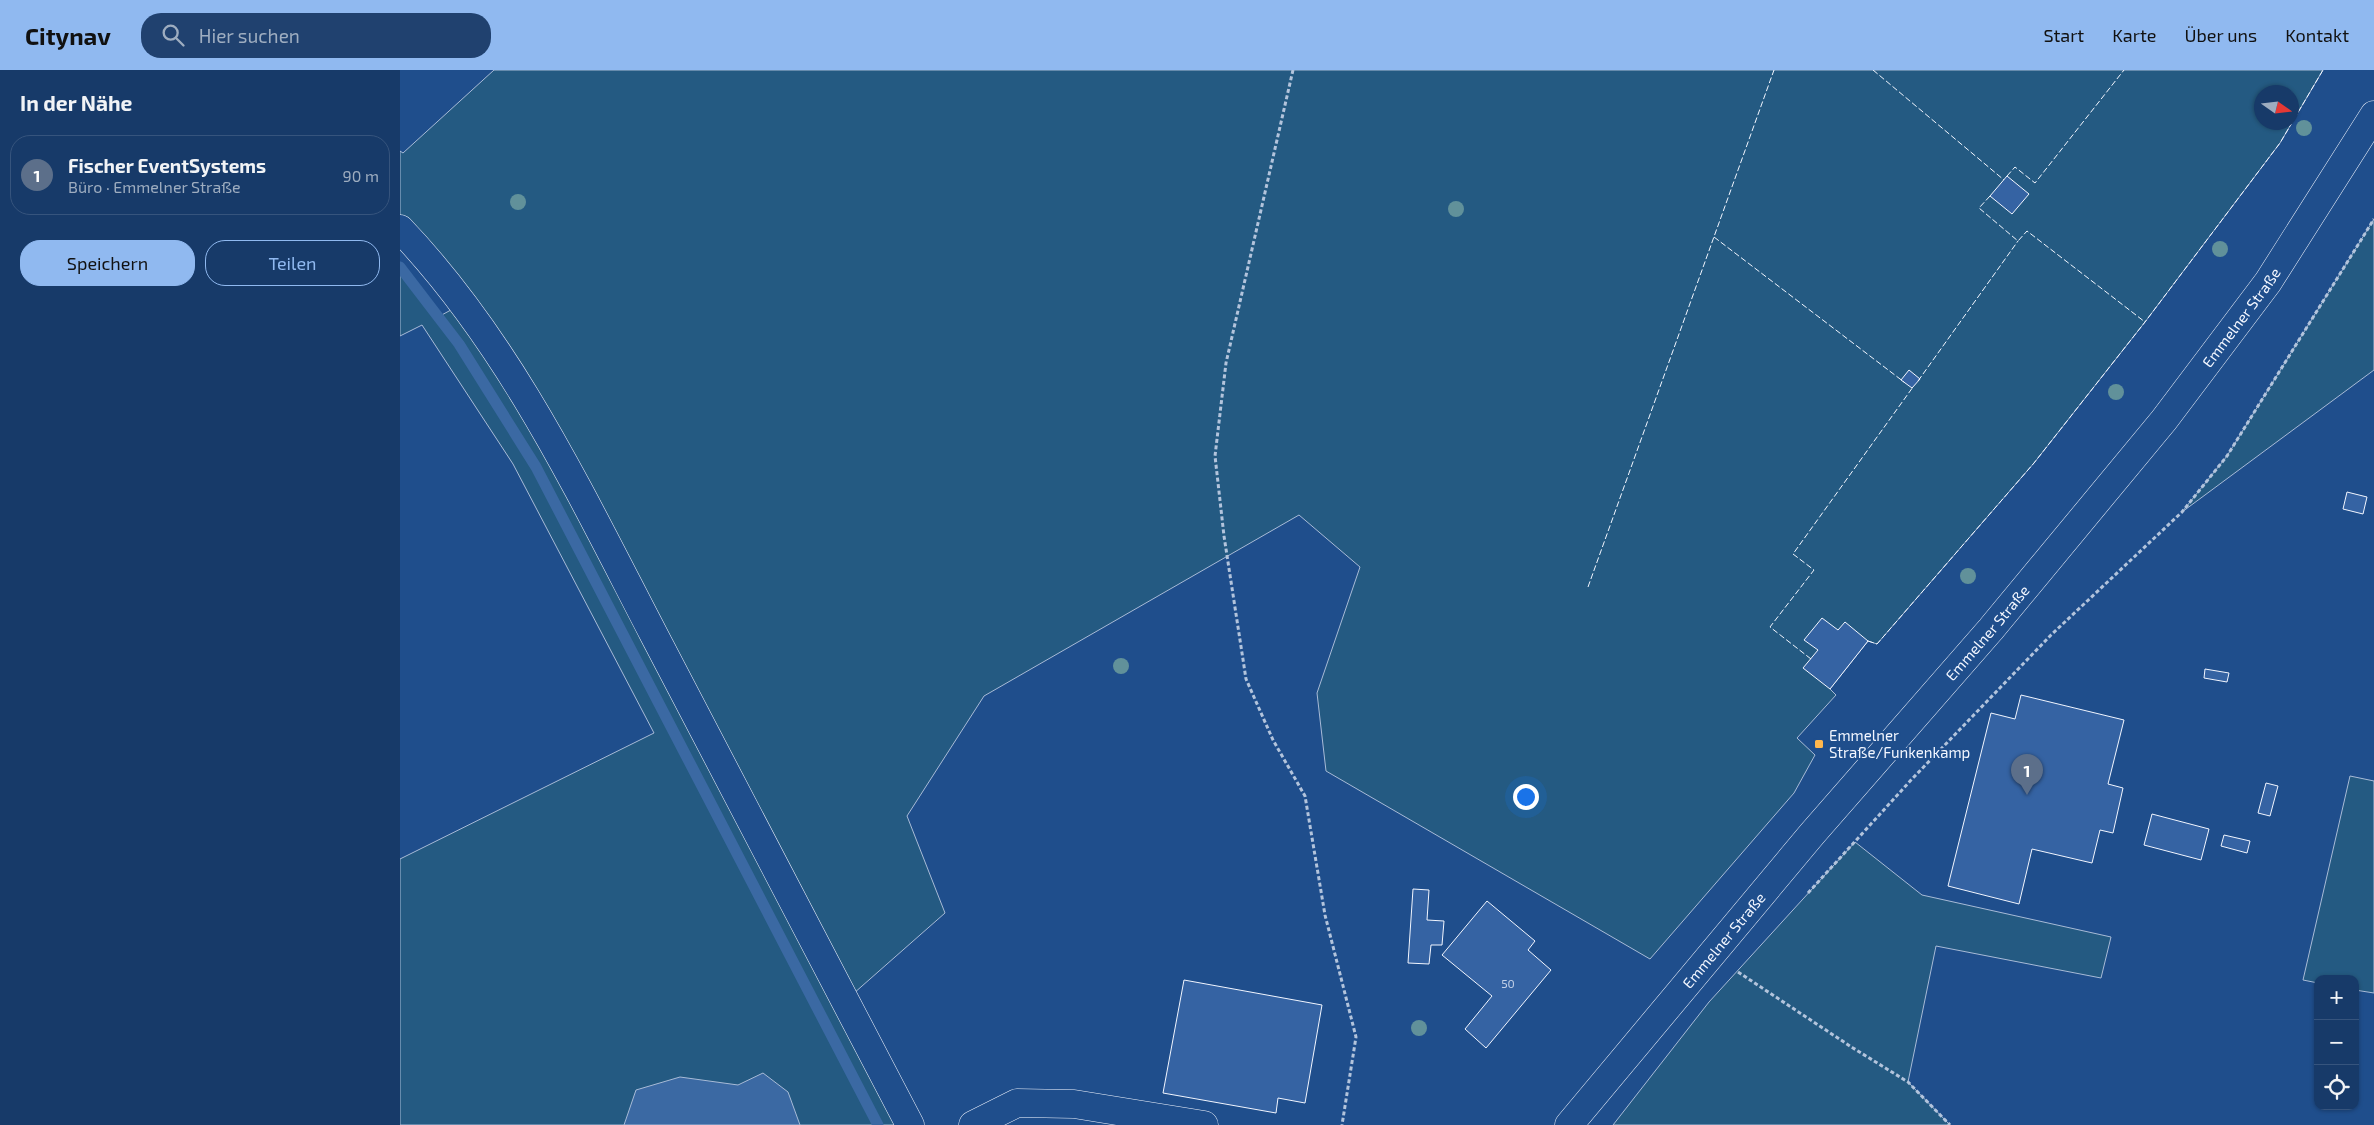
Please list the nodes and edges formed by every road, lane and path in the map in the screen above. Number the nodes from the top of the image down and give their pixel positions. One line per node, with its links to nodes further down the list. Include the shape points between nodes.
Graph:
1 (1293, 70): 13 (path, via 1226,363 1215,456 1246,679 1273,740 1305,796 1325,915 1356,1036)
2 (2374, 115): 6 (main road, Emmelner Straße, via 2268,282 2164,420 1991,629)
3 (2374, 219): 5 (path, via 2227,456 2182,512 2044,642 1912,779)
4 (400, 230): 10 (main road, via 434,265 500,357 568,471)
5 (1806, 896)
6 (1714, 950): 8 (path); 14 (main road, Emmelner Straße)
7 (1743, 964): 8 (path)
8 (1737, 971): 9 (path); 15 (path, via 1908,1082)
9 (1731, 977)
10 (910, 1125)
11 (973, 1125): 12 (main road, via 1017,1102 1074,1104)
12 (1204, 1125)
13 (1342, 1125)
14 (1569, 1125)
15 (1950, 1125)

